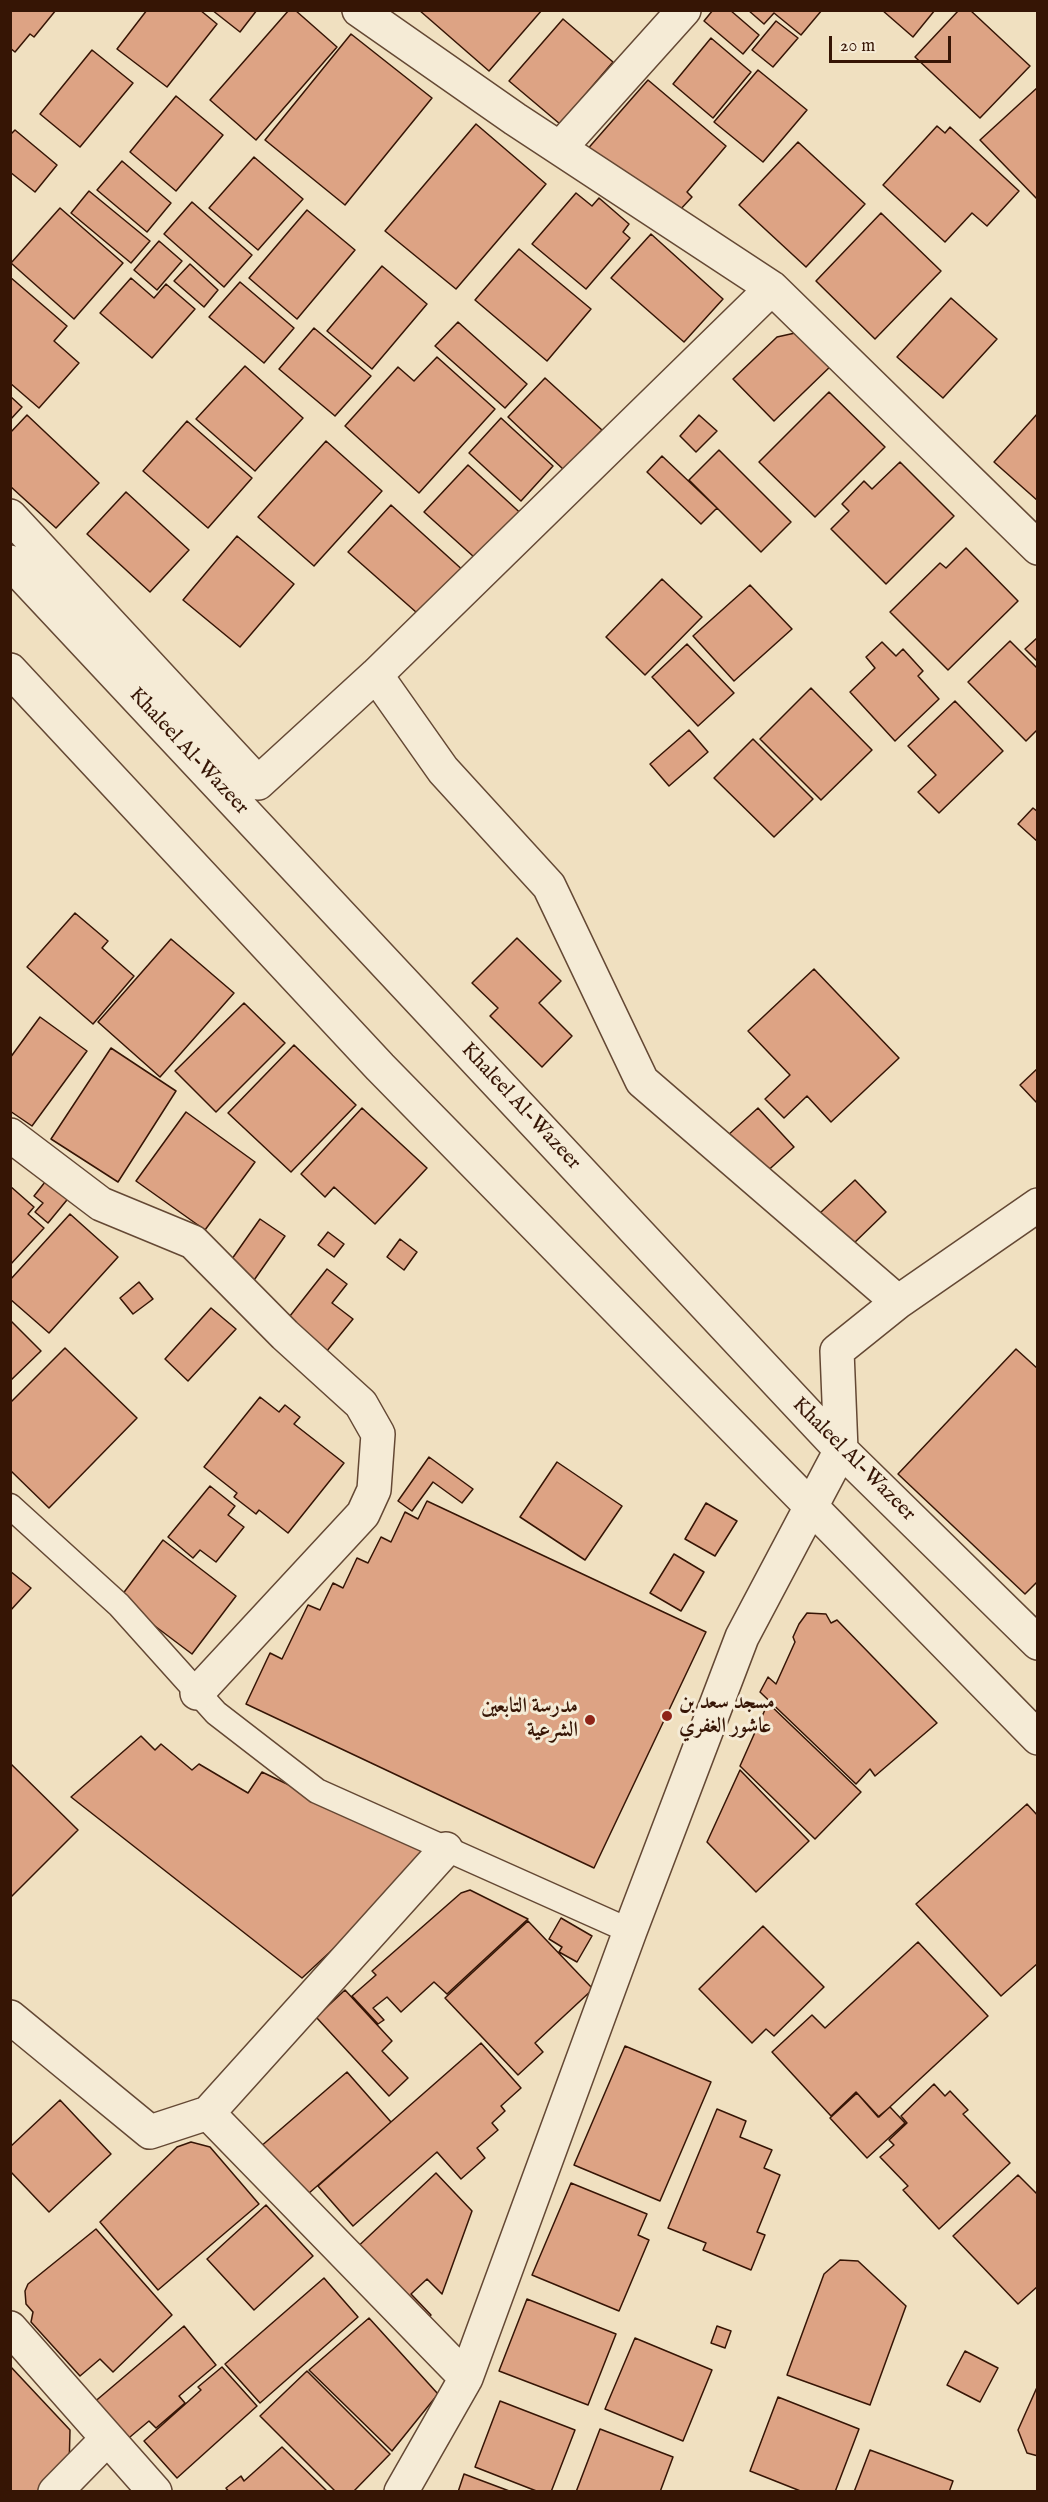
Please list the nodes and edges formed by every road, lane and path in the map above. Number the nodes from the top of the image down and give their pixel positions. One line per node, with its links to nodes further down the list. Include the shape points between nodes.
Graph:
1 (360, 10): 3 (street)
2 (684, 10): 3 (street)
3 (560, 148): 4 (street)
4 (772, 288): 6 (street); 9 (street)
5 (10, 516): 9 (street, via 258,783)
6 (1038, 548)
7 (10, 562): 13 (street, Khaleel Al-Wazeer)
8 (10, 670): 15 (street, via 380,1067)
9 (376, 675): 12 (street, via 443,770 549,886 642,1081)
10 (10, 1136): 17 (street, via 101,1204 193,1242 285,1335 361,1404 378,1434 374,1490 363,1514)
11 (1038, 1205): 12 (street)
12 (898, 1302): 13 (street, via 837,1351)
13 (841, 1450): 15 (street); 16 (street, Khaleel Al-Wazeer)
14 (10, 1506): 17 (lane, via 119,1605)
15 (811, 1507): 18 (street); 20 (street, via 742,1637)
16 (1038, 1643)
17 (197, 1693): 19 (lane, via 216,1713 317,1791)
18 (1038, 1738)
19 (446, 1849): 20 (lane); 22 (street)
20 (630, 1931): 24 (street)
21 (10, 2017): 22 (street, via 150,2132)
22 (208, 2113): 24 (street)
23 (10, 2328): 25 (street)
24 (466, 2378): 28 (street)
25 (107, 2439): 26 (street); 27 (street)
26 (56, 2492)
27 (155, 2492)
28 (401, 2492)

